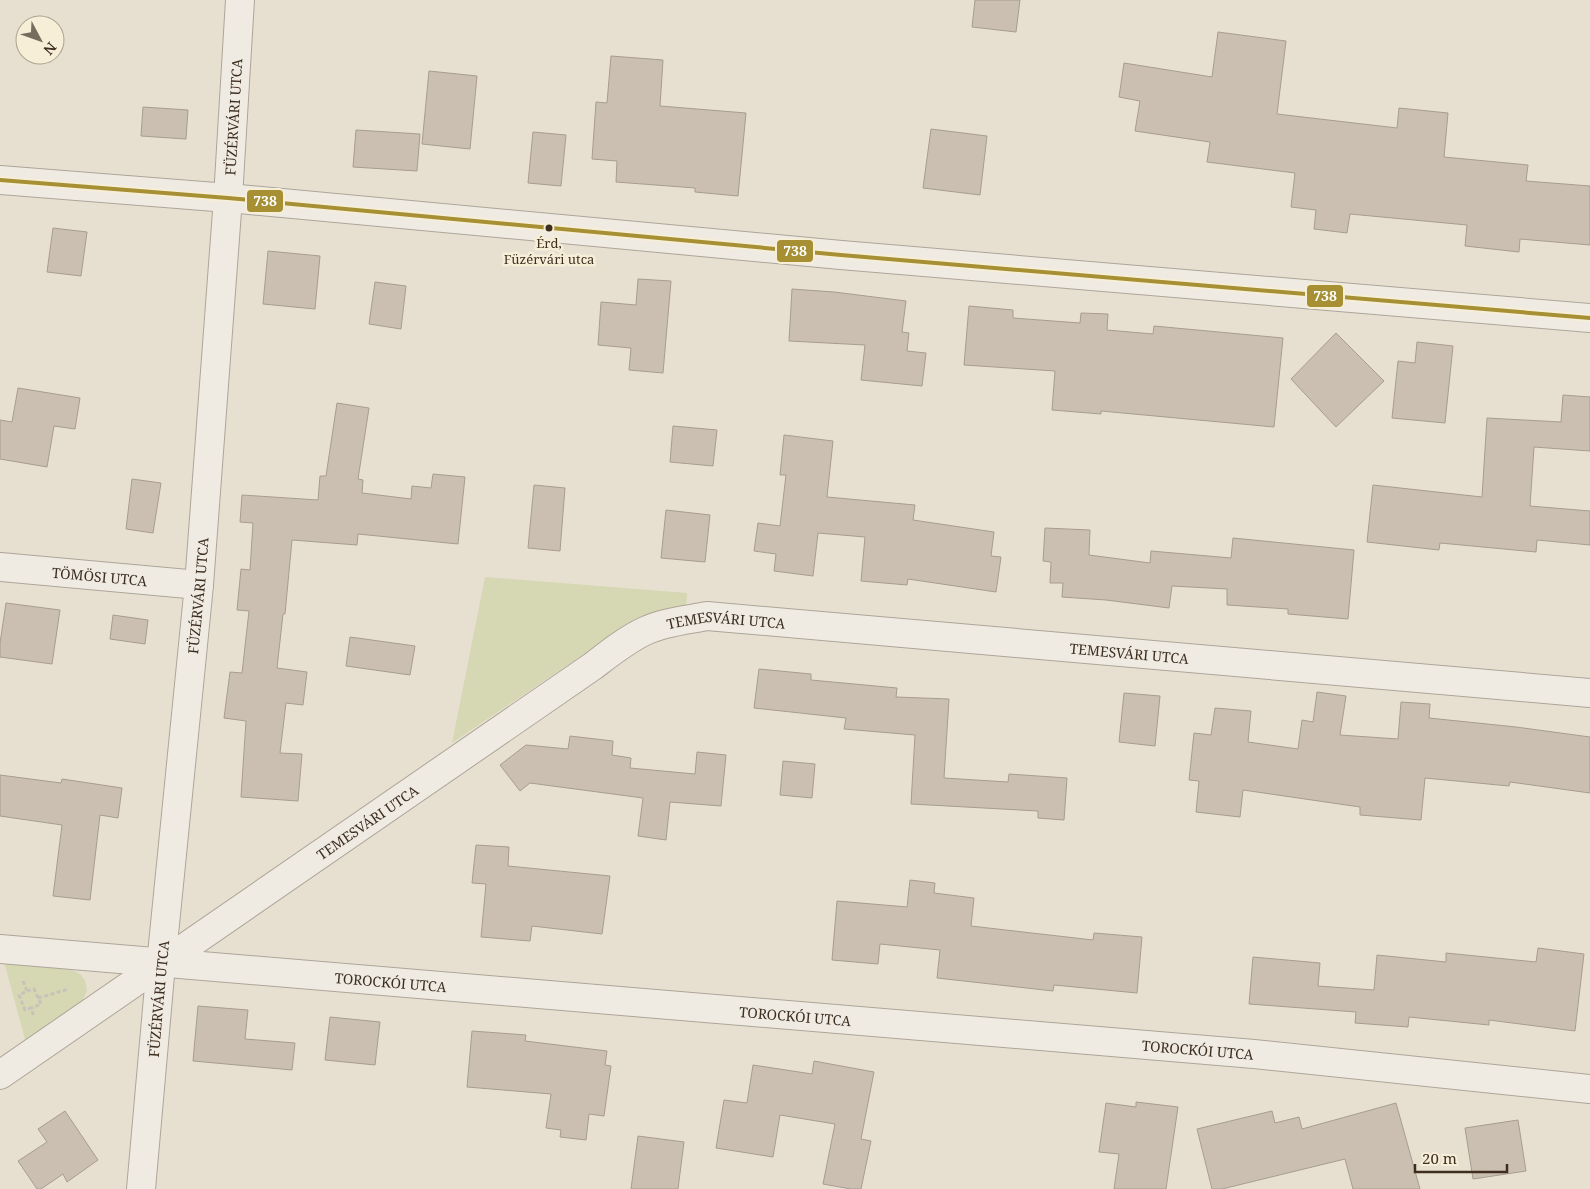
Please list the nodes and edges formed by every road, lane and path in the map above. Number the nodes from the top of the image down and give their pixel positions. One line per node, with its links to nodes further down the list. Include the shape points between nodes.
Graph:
1 (240, 0): 3 (street, FÜZÉRVÁRI UTCA)
2 (0, 180): 3 (street)
3 (228, 198): 4 (street, via 851,256); 6 (street, FÜZÉRVÁRI UTCA)
4 (1590, 318)
5 (0, 568): 6 (street, TÖMÖSI UTCA)
6 (199, 585): 9 (street, FÜZÉRVÁRI UTCA)
7 (1590, 693): 9 (street, TEMESVÁRI UTCA, via 707,616 674,622 647,630 621,645)
8 (6, 950): 9 (street, TOROCKÓI UTCA); 10 (path)
9 (161, 964): 12 (street, TEMESVÁRI UTCA); 14 (street, TOROCKÓI UTCA, via 1244,1053); 15 (street, FÜZÉRVÁRI UTCA)
10 (27, 991): 11 (path, via 19,995 24,1010); 11 (path, via 34,988 41,1004)
11 (30, 1008): 12 (path)
12 (45, 1044): 13 (street, TEMESVÁRI UTCA)
13 (0, 1075)
14 (1590, 1089)
15 (141, 1189)

